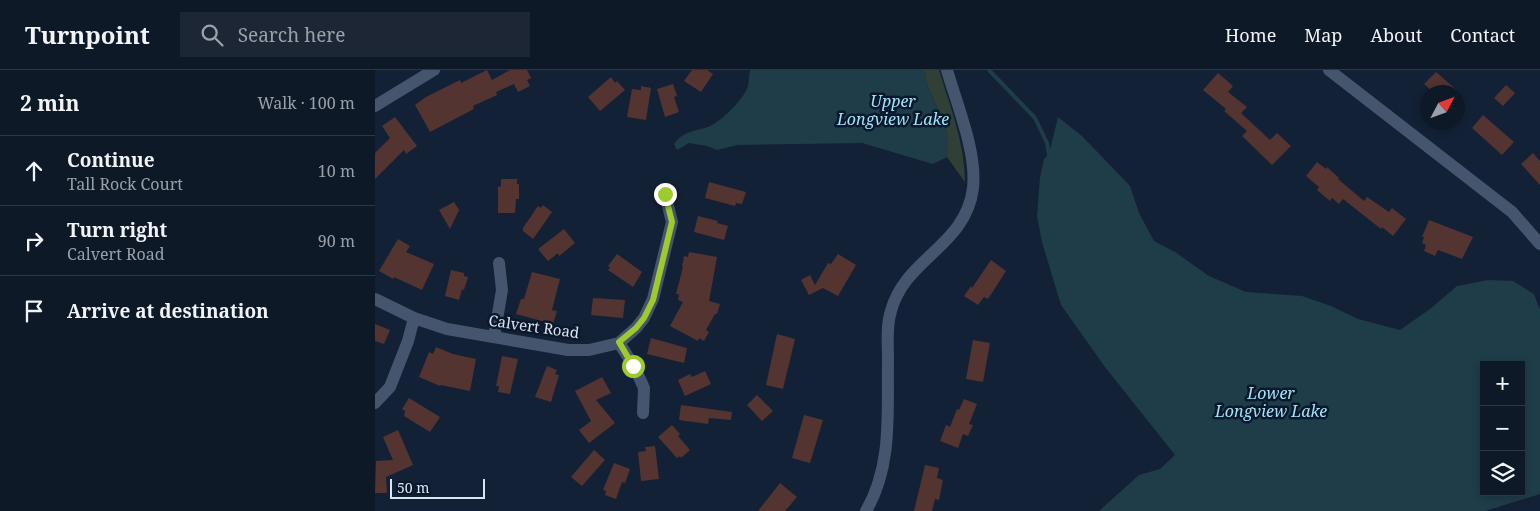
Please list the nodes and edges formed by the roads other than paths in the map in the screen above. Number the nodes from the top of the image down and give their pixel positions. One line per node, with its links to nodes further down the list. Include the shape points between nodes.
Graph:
1 (434, 70): 4 (street)
2 (947, 70): 14 (street, via 970,149 973,188 957,229 907,279 891,310 886,454)
3 (1329, 70): 6 (street, via 1512,212)
4 (375, 106)
5 (665, 194): 11 (street, Calvert Road, via 672,222 653,300 636,328)
6 (1540, 244)
7 (499, 263): 10 (street, via 502,290)
8 (375, 299): 9 (street, Calvert Road)
9 (414, 318): 10 (street, Calvert Road, via 447,329); 12 (street, via 390,387)
10 (494, 337): 11 (street, Calvert Road, via 568,350 589,350)
11 (619, 342): 13 (street, via 644,388)
12 (375, 403)
13 (643, 413)
14 (866, 511)

